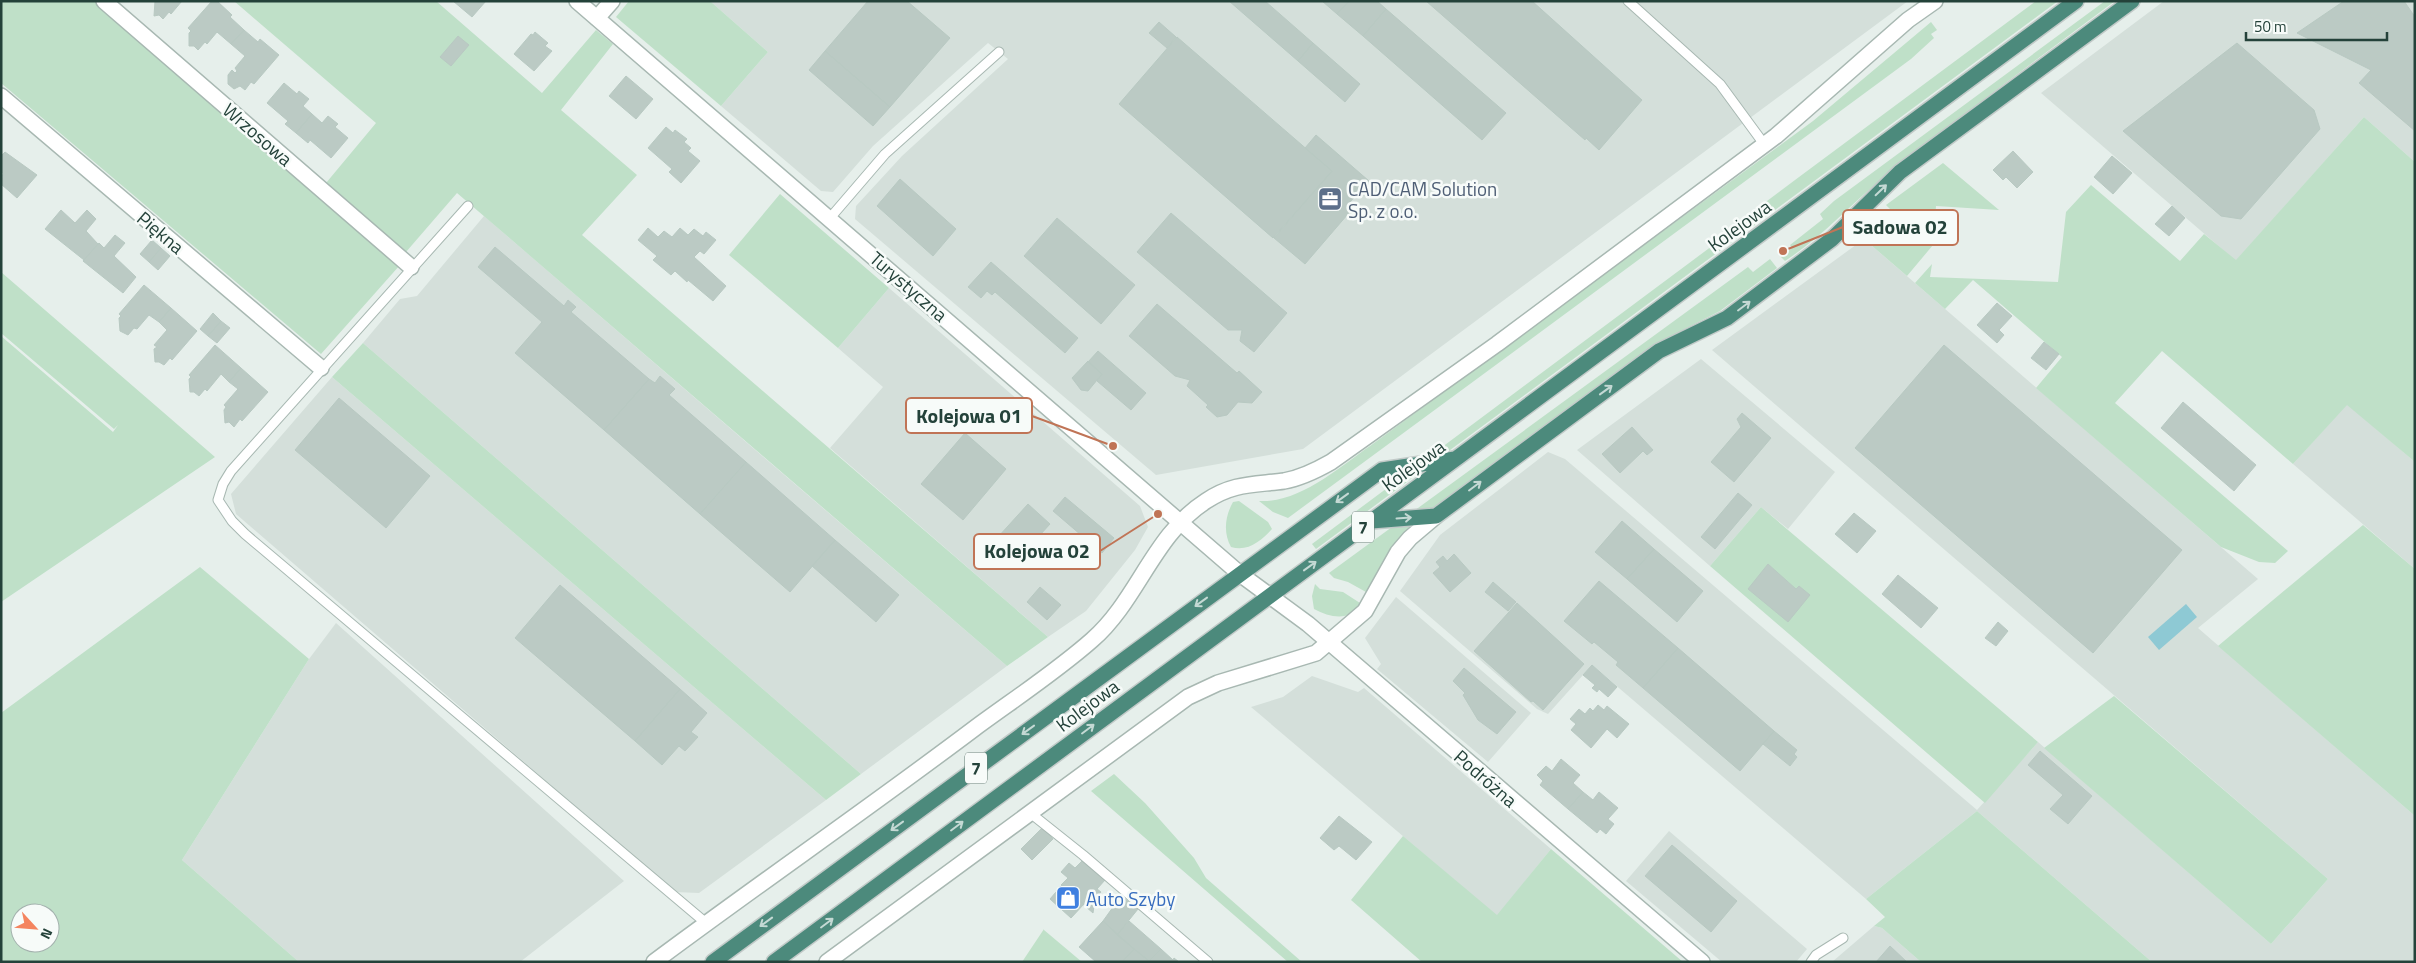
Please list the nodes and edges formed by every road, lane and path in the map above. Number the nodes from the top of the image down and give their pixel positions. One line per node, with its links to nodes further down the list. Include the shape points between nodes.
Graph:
1 (104, 1): 14 (street, Wrzosowa)
2 (577, 1): 8 (street, Turystyczna)
3 (612, 1): 8 (street)
4 (1628, 1): 11 (lane, via 1720,84)
5 (1935, 1): 11 (street, via 1908,20)
6 (2076, 1): 16 (highway, Kolejowa / 7)
7 (2132, 1): 17 (highway, one-way to 7, via 1659,351 1728,318 1832,239 1900,172)
8 (597, 18): 13 (street, Turystyczna)
9 (999, 52): 13 (lane, via 883,156)
10 (1, 96): 15 (street, Piękna)
11 (1764, 144): 18 (street, via 1497,344 1331,462 1313,472 1286,480 1228,488)
12 (468, 206): 14 (lane)
13 (830, 218): 18 (street, Turystyczna)
14 (411, 268): 15 (lane)
15 (321, 368): 24 (lane, via 223,484 218,500 232,521)
16 (1456, 458): 19 (highway, Kolejowa / 7); 20 (highway, Kolejowa / 7, one-way to 20, via 1382,470)
17 (1436, 516): 19 (highway, one-way to 17); 22 (street, via 1398,552 1365,611)
18 (1180, 521): 20 (street, Turystyczna); 24 (street, via 1153,554 1124,604 1093,640)
19 (1371, 521): 21 (highway, Kolejowa / 7, one-way to 19)
20 (1240, 574): 21 (street, Turystyczna); 27 (highway, Kolejowa / 7, one-way to 27)
21 (1270, 595): 22 (street, Podróżna); 28 (highway, Kolejowa / 7, one-way to 21)
22 (1329, 643): 23 (street, via 1316,653 1218,683 1188,696); 31 (street, Podróżna)
23 (1028, 812): 29 (street); 30 (lane)
24 (706, 923): 26 (street)
25 (1843, 938): 32 (lane)
26 (654, 962)
27 (713, 962)
28 (774, 962)
29 (827, 962)
30 (1208, 962)
31 (1702, 962)
32 (1810, 962)

